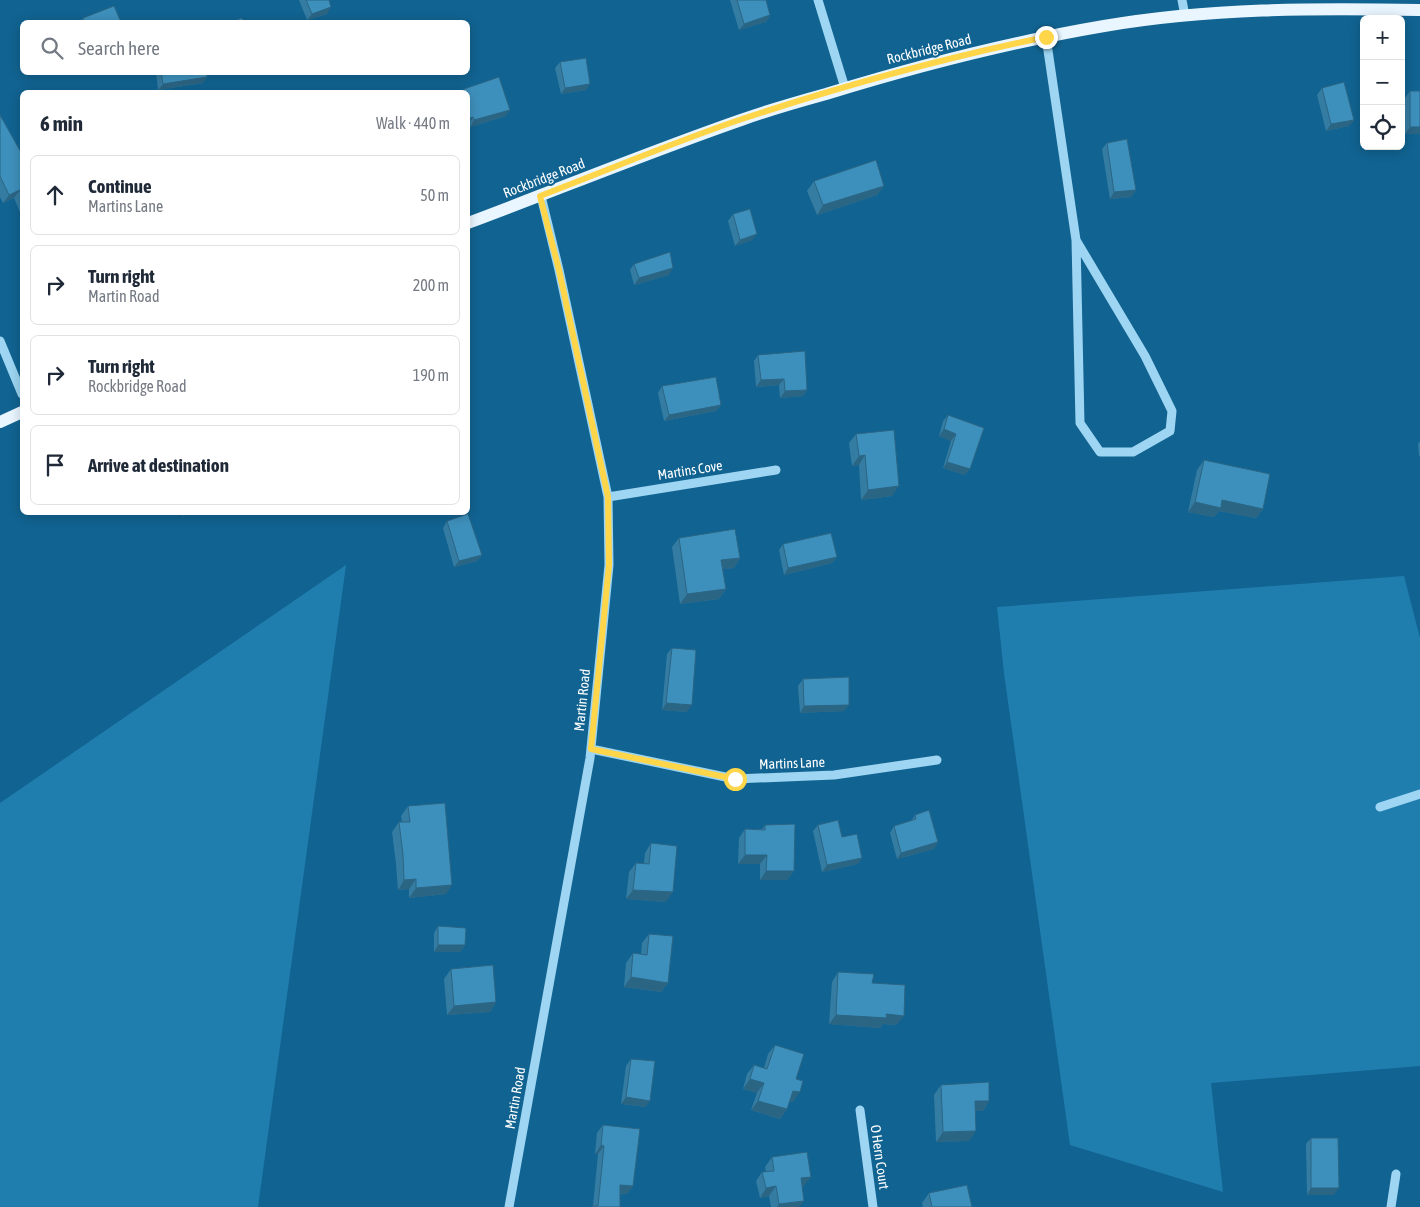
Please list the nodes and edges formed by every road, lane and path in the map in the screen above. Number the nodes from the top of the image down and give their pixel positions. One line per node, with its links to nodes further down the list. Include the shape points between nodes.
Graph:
1 (818, 0): 7 (street)
2 (1182, 0): 5 (street)
3 (1309, 4): 4 (main road, Rockbridge Road); 5 (main road, Rockbridge Road)
4 (1420, 10)
5 (1185, 16): 6 (main road, Rockbridge Road)
6 (1046, 37): 7 (main road, Rockbridge Road, via 972,53); 10 (street)
7 (845, 88): 8 (main road, Rockbridge Road, via 742,119)
8 (540, 196): 9 (main road, Rockbridge Road); 16 (street, Martin Road)
9 (470, 222)
10 (1076, 240): 10 (street, via 1080,423 1100,452 1133,452 1170,431 1172,411 1145,356)
11 (0, 341): 12 (street)
12 (20, 389)
13 (20, 413): 14 (main road)
14 (0, 422)
15 (776, 470): 16 (street, Martins Cove)
16 (608, 497): 17 (street, Martin Road, via 609,565)
17 (591, 749): 18 (street, Martins Lane, via 735,779 834,775); 23 (street, Martin Road)
18 (937, 760)
19 (1420, 794): 20 (street)
20 (1380, 807)
21 (860, 1110): 24 (street, O Hern Court)
22 (1396, 1174): 25 (street)
23 (510, 1207)
24 (873, 1207)
25 (1391, 1207)

